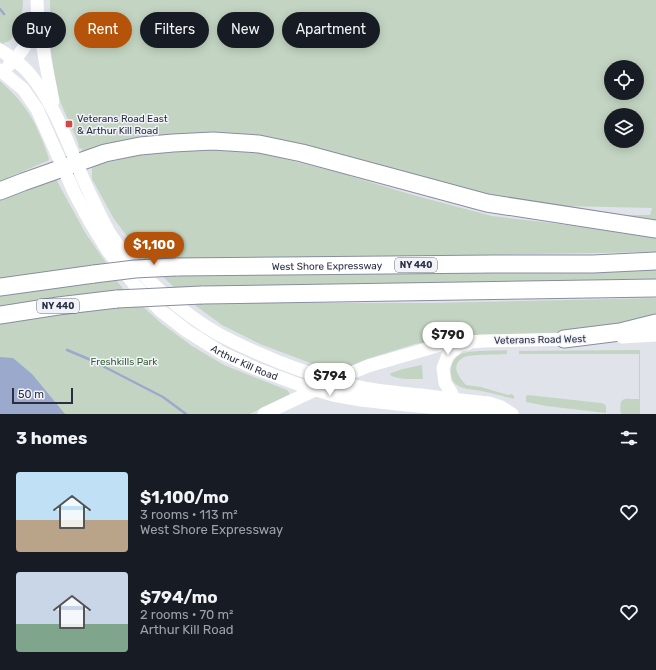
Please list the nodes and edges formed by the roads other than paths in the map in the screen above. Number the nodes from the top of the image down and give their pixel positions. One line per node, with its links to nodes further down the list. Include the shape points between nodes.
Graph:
1 (37, 0): 2 (street)
2 (38, 12)
3 (23, 48): 6 (street)
4 (43, 48): 8 (street)
5 (0, 50): 6 (street)
6 (15, 60): 7 (street); 8 (street, via 28,71 42,90)
7 (1, 70): 9 (street, via 23,89)
8 (55, 115): 9 (street)
9 (69, 166): 10 (highway); 11 (highway, via 105,153 173,142 259,144 302,153 488,204); 20 (street, Arthur Kill Road, via 112,237 152,282 184,311 246,349); 21 (street, Arthur Kill Road, via 74,194 108,251 134,284 160,310 222,353)
10 (0, 191)
11 (656, 228)
12 (656, 261): 13 (highway, West Shore Expressway / NY 440, bridge, via 593,264 176,267 135,269)
13 (0, 287)
14 (656, 288): 15 (highway, NY 440, bridge, via 202,295 117,299)
15 (0, 315)
16 (656, 323): 18 (highway, via 620,332)
17 (656, 335): 18 (street, Veterans Road West)
18 (564, 339): 19 (street, Veterans Road West)
19 (483, 341): 20 (street, Veterans Road West, via 444,344 368,366); 22 (street, via 460,345 448,355 443,368 445,383)
20 (333, 381): 21 (street, Veterans Road West); 22 (street, Arthur Kill Road, via 376,390)
21 (315, 390): 23 (street, Veterans Road West); 24 (street, Arthur Kill Road, via 354,400)
22 (454, 399): 24 (street, Arthur Kill Road, via 501,407)
23 (264, 414)
24 (511, 414)

